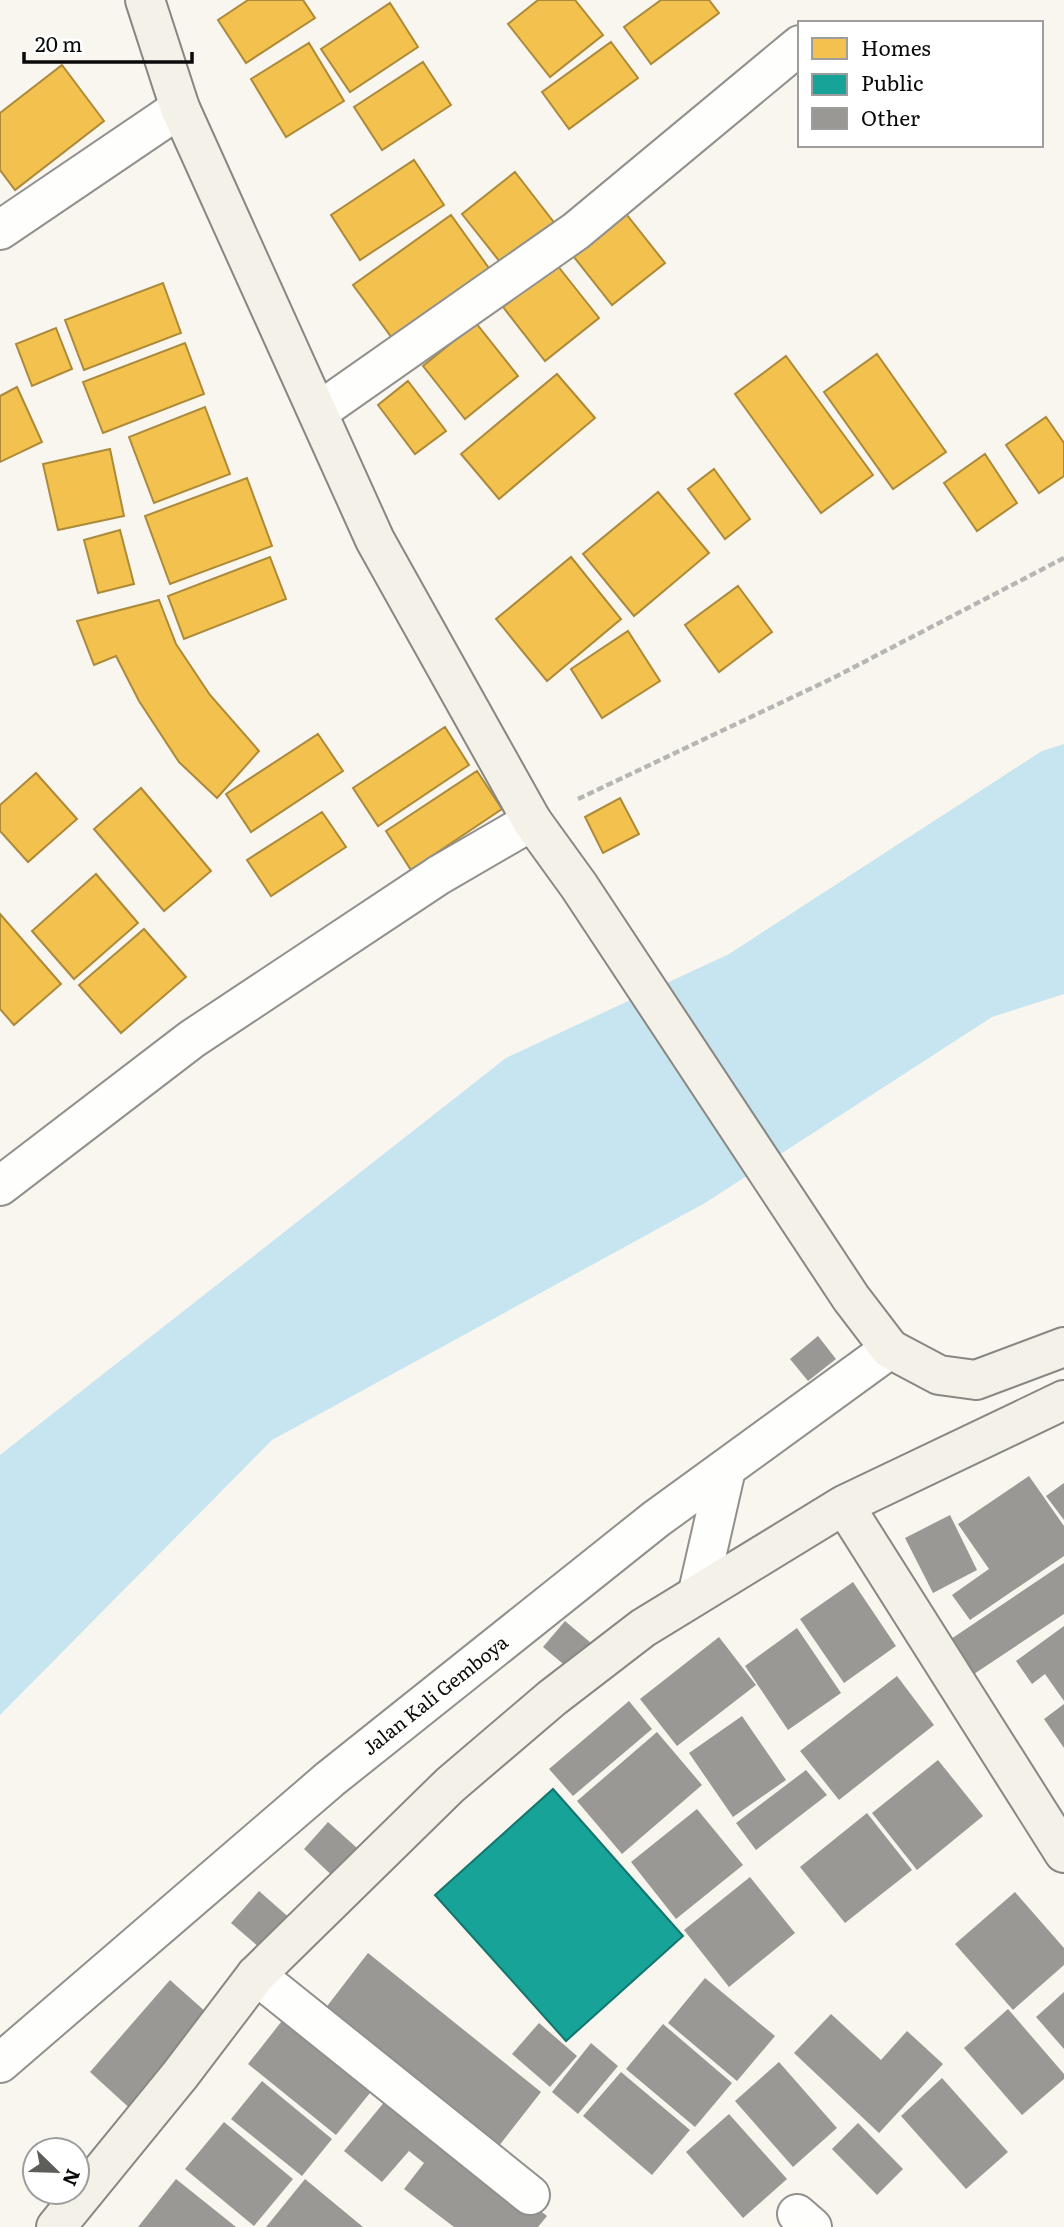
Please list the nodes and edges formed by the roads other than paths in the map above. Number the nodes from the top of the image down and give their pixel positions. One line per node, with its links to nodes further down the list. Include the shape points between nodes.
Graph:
1 (145, 0): 3 (main road)
2 (798, 47): 5 (street, via 576,231)
3 (180, 108): 4 (street); 5 (main road)
4 (0, 230)
5 (318, 412): 6 (main road, via 375,540)
6 (532, 821): 7 (street, via 439,875 192,1039); 9 (main road, via 851,1298)
7 (0, 1186)
8 (1064, 1347): 9 (main road, via 976,1380 939,1376)
9 (890, 1349): 11 (street, Jalan Kali Gemboya)
10 (1064, 1400): 12 (main road)
11 (726, 1468): 13 (street); 16 (street, Jalan Kali Gemboya, via 330,1779)
12 (844, 1505): 13 (main road); 14 (main road)
13 (698, 1592): 15 (main road, via 562,1690 450,1784)
14 (1064, 1853)
15 (256, 1975): 17 (street); 18 (main road)
16 (0, 2063)
17 (530, 2195)
18 (56, 2227)

